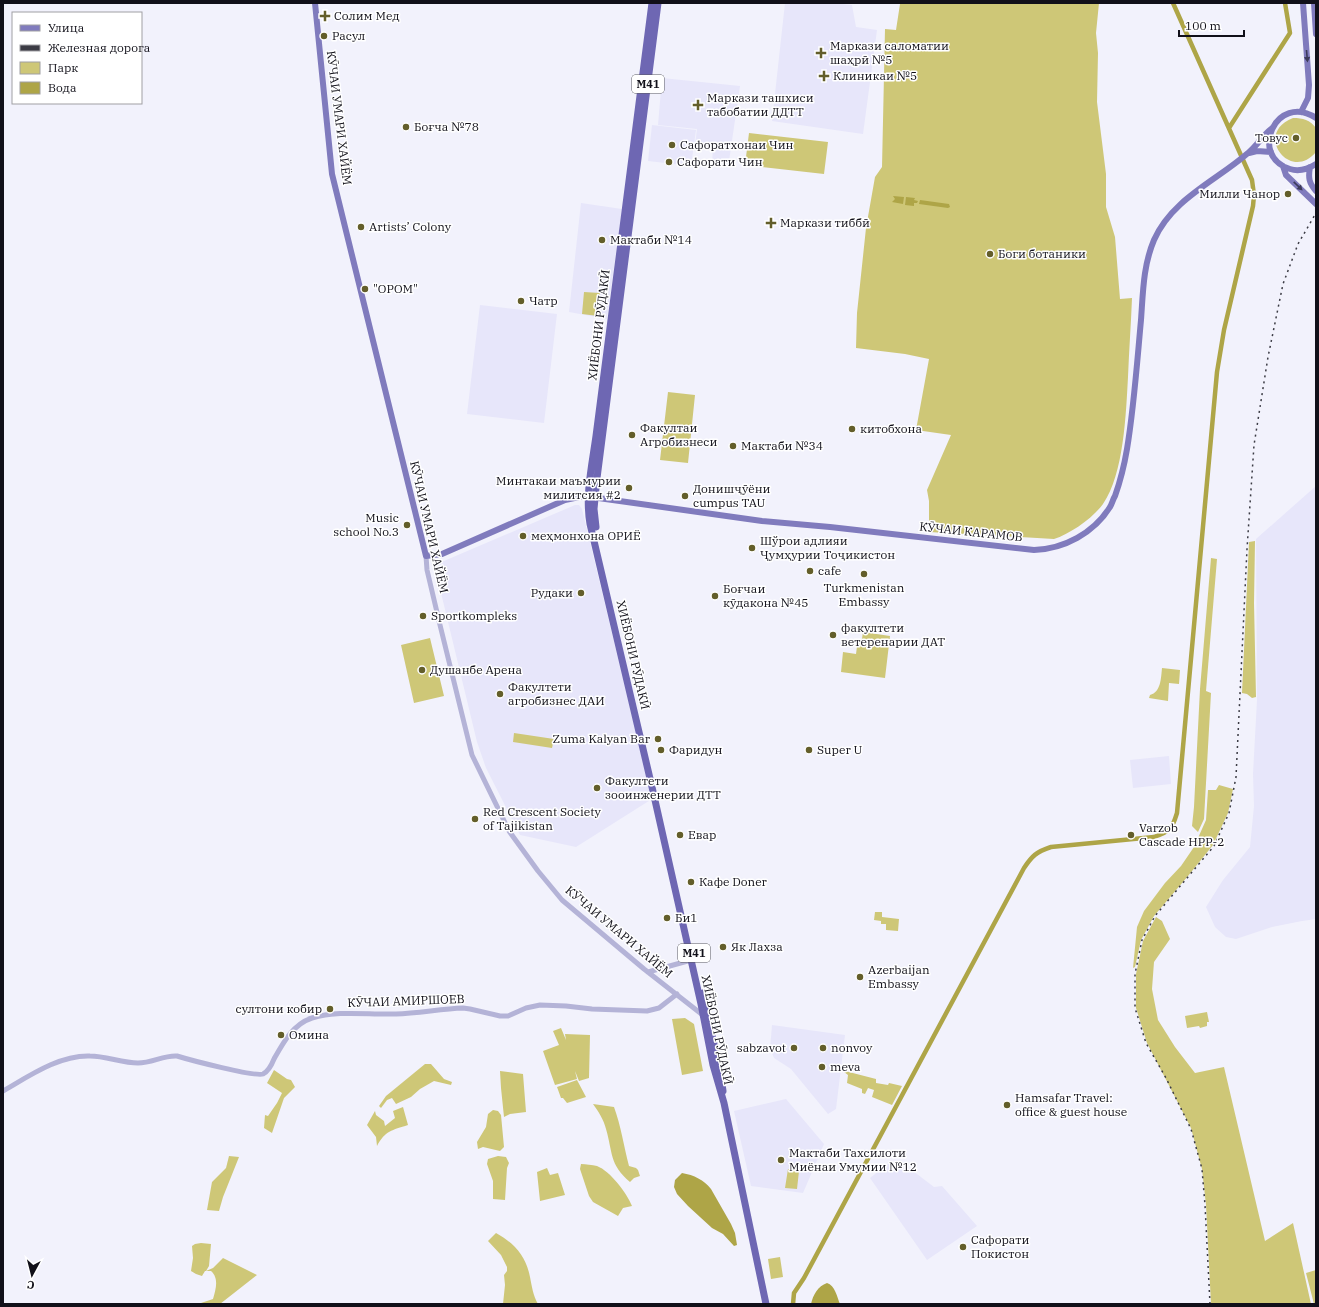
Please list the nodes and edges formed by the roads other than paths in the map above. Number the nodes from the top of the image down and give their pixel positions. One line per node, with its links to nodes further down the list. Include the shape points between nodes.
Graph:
1 (315, 3): 18 (main road, КӮЧАИ УМАРИ ХАЙЁМ, via 332,174)
2 (652, 3): 17 (highway, ХИЁБОНИ РӮДАКӢ)
3 (658, 3): 17 (highway, M41)
4 (1303, 3): 7 (main road, one-way to 7, via 1309,85 1308,98)
5 (1314, 3): 6 (main road)
6 (1316, 34)
7 (1301, 112): 8 (main road); 9 (main road, КӮЧАИ КАРАМОВ, via 1280,118)
8 (1316, 118)
9 (1271, 130): 10 (main road); 11 (main road, КӮЧАИ КАРАМОВ)
10 (1271, 152): 11 (main road); 13 (main road)
11 (1249, 153): 17 (main road, КӮЧАИ КАРАМОВ, via 1177,207 1162,225 1154,241 1144,276 1131,424 1123,474 1110,507 1094,526 1078,538 1059,547 1034,550 762,521)
12 (1316, 164): 14 (main road)
13 (1283, 166): 14 (main road, via 1294,170); 16 (main road, one-way to 16, via 1286,175)
14 (1310, 167): 15 (main road, via 1310,184)
15 (1316, 191)
16 (1316, 204)
17 (592, 497): 18 (main road, КӮЧАИ КАРАМОВ, via 565,500 442,554); 19 (highway, M41, via 599,540)
18 (426, 556): 20 (street, КӮЧАИ УМАРИ ХАЙЁМ, via 427,570 472,755 509,831 562,900)
19 (693, 960): 20 (street); 22 (highway, ХИЁБОНИ РӮДАКӢ); 23 (highway, M41)
20 (648, 972): 21 (street, КӮЧАИ УМАРИ ХАЙЁМ)
21 (677, 994): 22 (street, КӮЧАИ УМАРИ ХАЙЁМ); 24 (street, КӮЧАИ АМИРШОЕВ, via 659,1008 648,1011 553,1005 533,1006 508,1016 463,1008 397,1014 334,1014 300,1023 263,1074 178,1056 147,1063 85,1056 50,1066)
22 (703, 1015): 23 (street, КӮЧАИ УМАРИ ХАЙЁМ); 25 (highway, ХИЁБОНИ РӮДАКӢ)
23 (709, 1020): 25 (highway, M41)
24 (3, 1091)
25 (724, 1103): 26 (highway, ХИЁБОНИ РӮДАКӢ)
26 (766, 1304)

